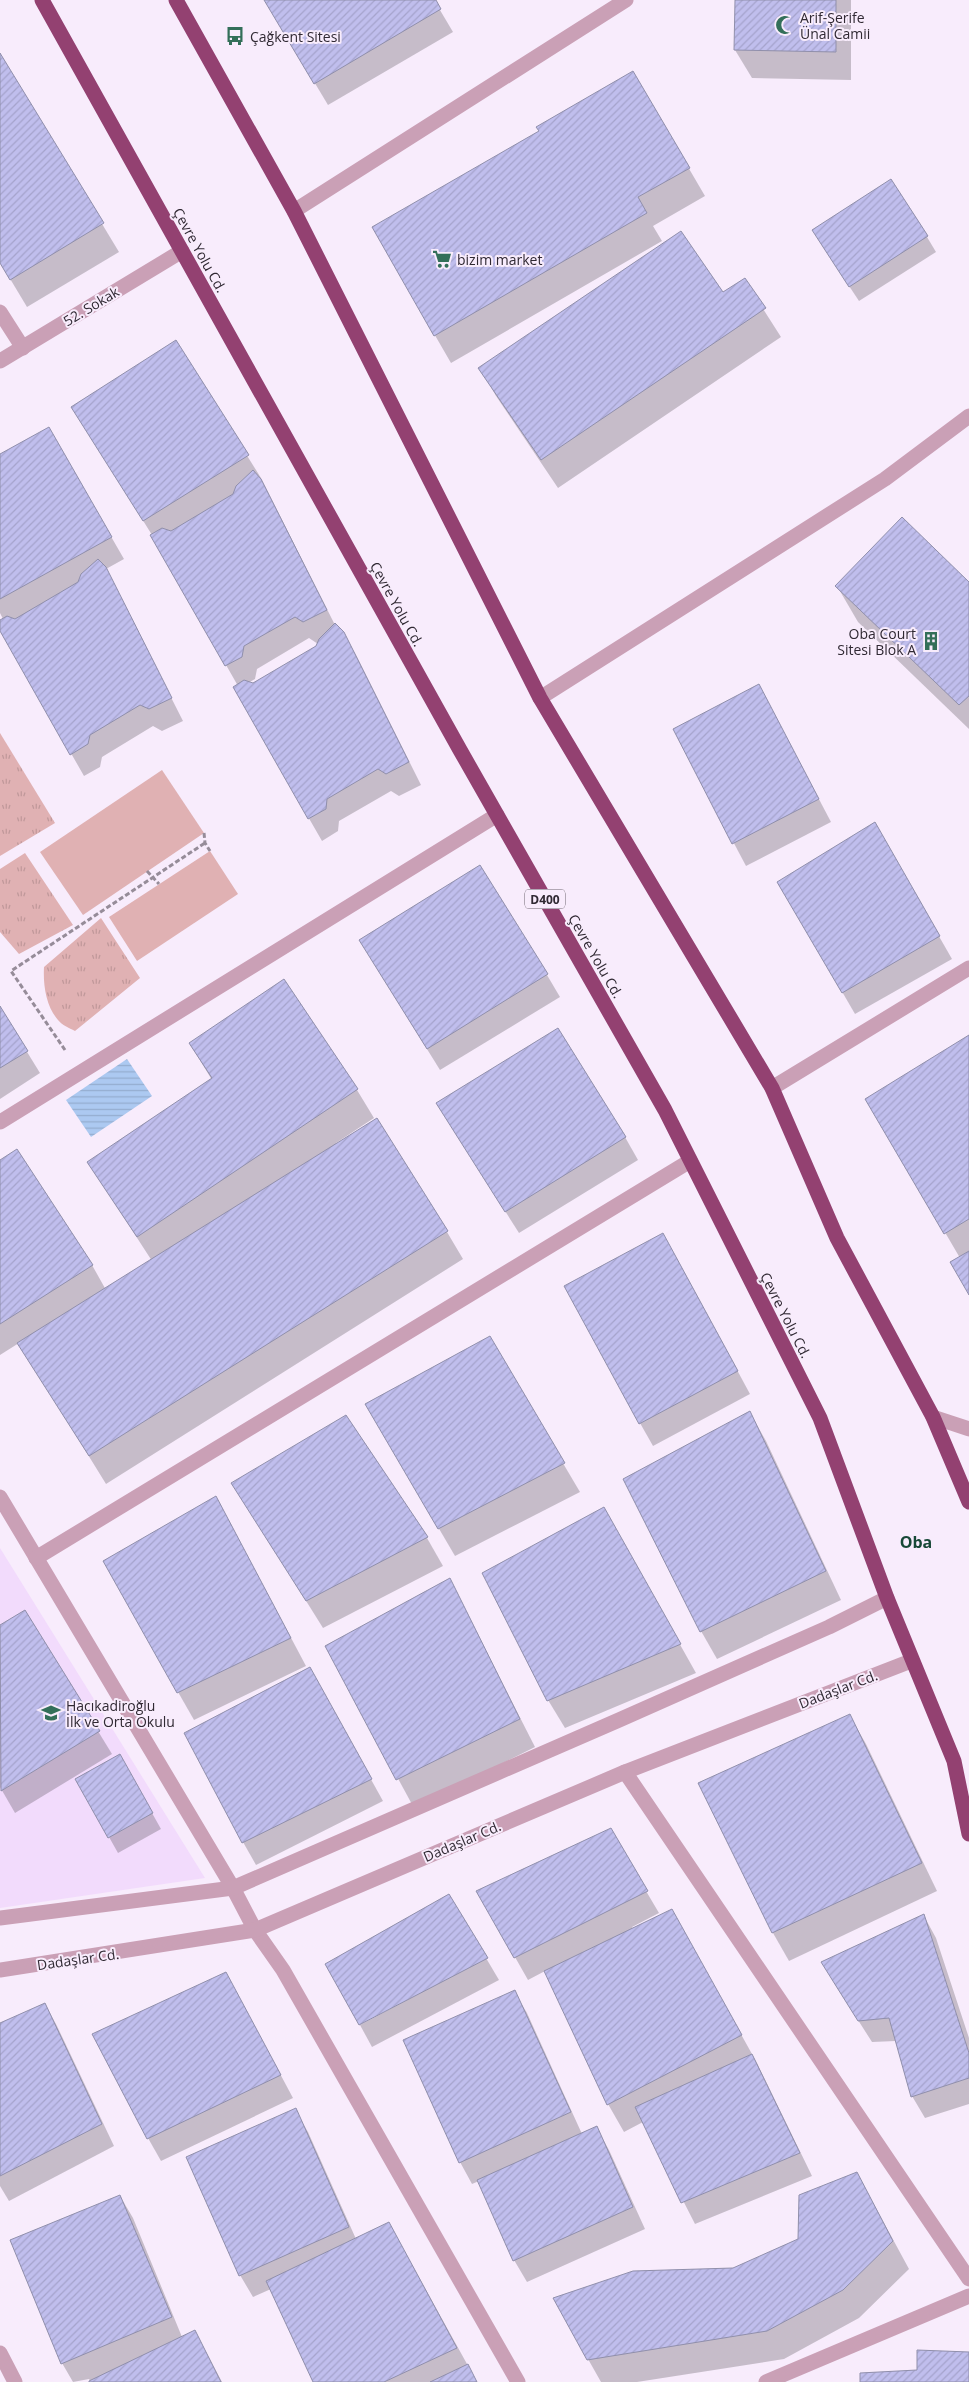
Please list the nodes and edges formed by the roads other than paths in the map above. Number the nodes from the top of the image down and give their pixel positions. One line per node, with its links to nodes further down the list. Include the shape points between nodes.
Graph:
1 (42, 0): 5 (highway, Çevre Yolu Cd. / D400)
2 (176, 0): 4 (highway)
3 (621, 1): 4 (street)
4 (294, 211): 10 (highway)
5 (182, 251): 7 (street, 52. Sokak); 11 (highway, Çevre Yolu Cd. / D400)
6 (0, 312): 7 (street)
7 (23, 348): 8 (street, 52. Sokak)
8 (0, 361)
9 (969, 416): 10 (street, via 885,479)
10 (540, 698): 13 (highway)
11 (498, 815): 14 (street); 15 (highway, Çevre Yolu Cd. / D400, via 665,1110)
12 (969, 968): 13 (street)
13 (772, 1088): 16 (highway, via 837,1238)
14 (0, 1122)
15 (690, 1161): 20 (street); 21 (highway, Çevre Yolu Cd. / D400, via 820,1418)
16 (933, 1417): 17 (street); 19 (highway)
17 (969, 1429)
18 (0, 1497): 20 (street)
19 (969, 1502)
20 (36, 1558): 25 (street)
21 (887, 1598): 22 (highway, Çevre Yolu Cd. / D400); 25 (street, via 829,1627)
22 (911, 1661): 23 (street, Dadaşlar Cd.); 24 (highway, Çevre Yolu Cd. / D400, via 954,1761)
23 (625, 1772): 27 (street, Dadaşlar Cd.); 29 (street)
24 (969, 1834)
25 (233, 1888): 26 (street); 27 (street)
26 (0, 1918)
27 (255, 1930): 28 (street, Dadaşlar Cd.); 33 (street, via 283,1970)
28 (0, 1970)
29 (969, 2279)
30 (969, 2296): 34 (street)
31 (0, 2353): 32 (street)
32 (16, 2382)
33 (518, 2382)
34 (766, 2382)

